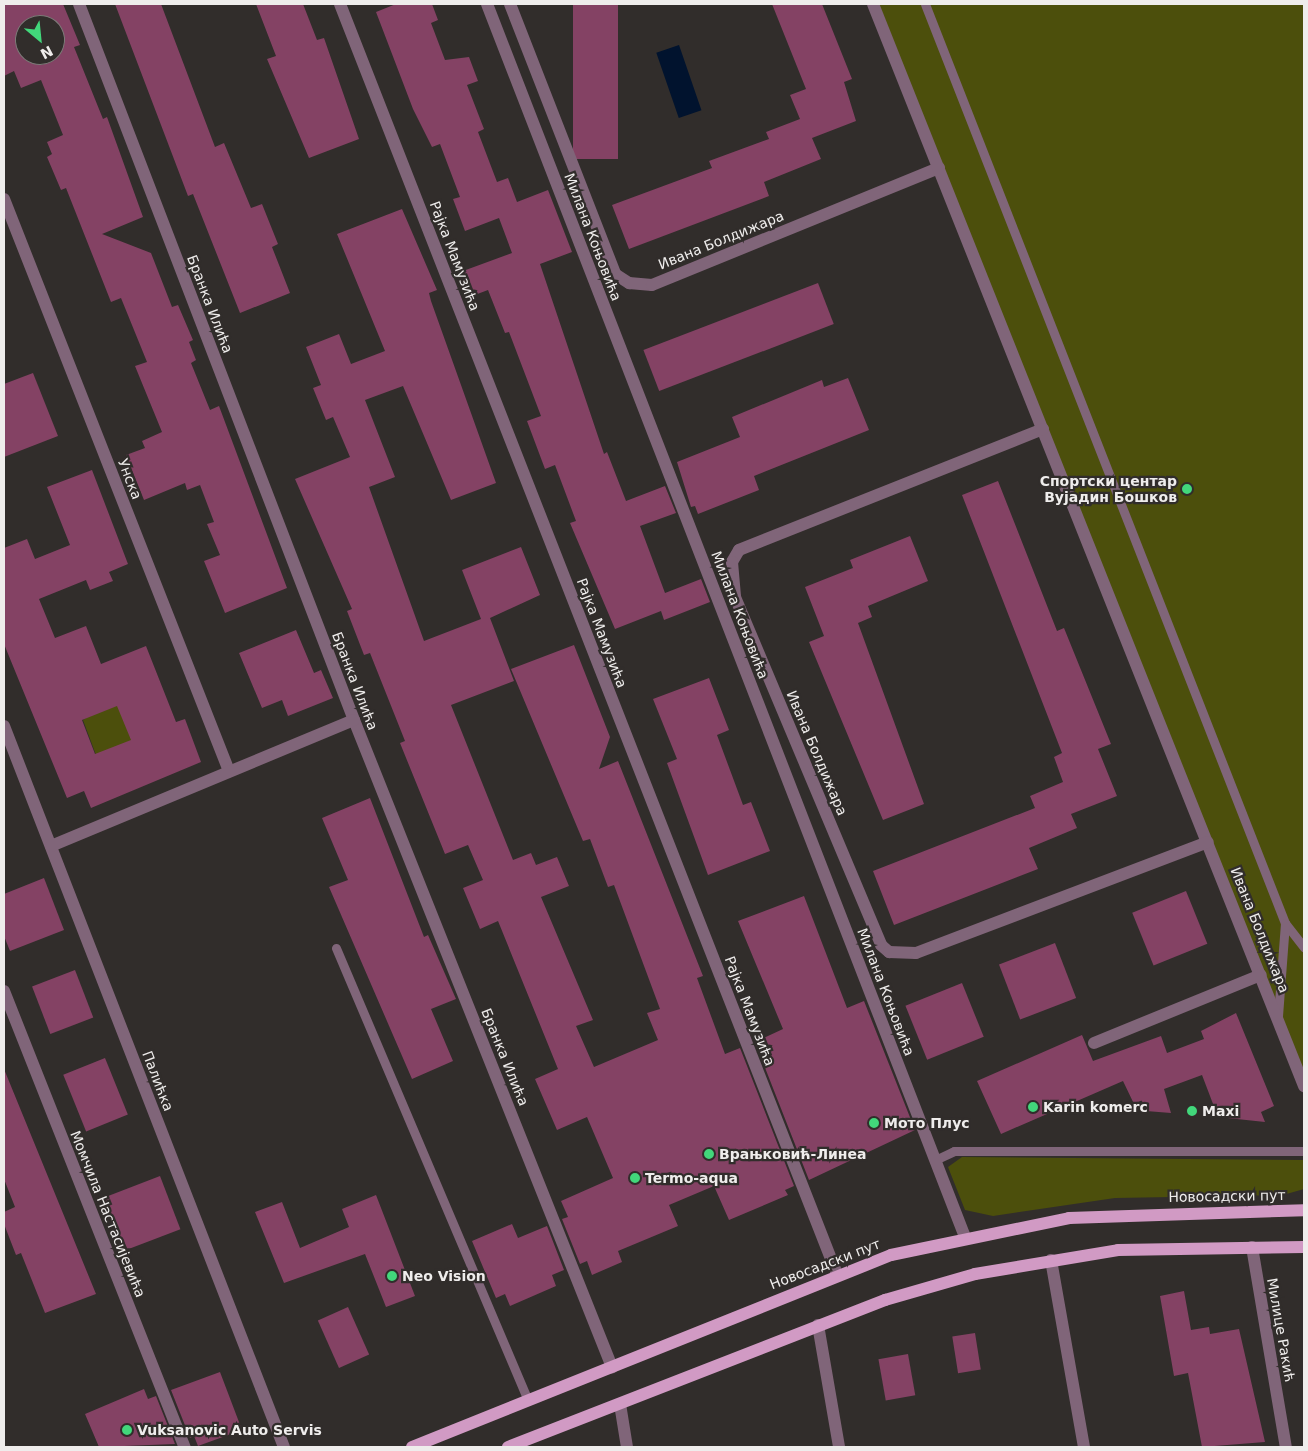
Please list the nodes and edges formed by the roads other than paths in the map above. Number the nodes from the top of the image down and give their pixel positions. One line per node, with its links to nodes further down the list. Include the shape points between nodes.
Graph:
1 (78, 4): 10 (street, Бранка Илића)
2 (340, 4): 30 (street, Рајка Мамузића)
3 (487, 4): 24 (street, Милана Коњовића)
4 (510, 4): 7 (street, Ивана Болдижара, via 615,274 629,283 652,284)
5 (873, 4): 7 (street, Ивана Болдижара)
6 (925, 4): 15 (lane)
7 (939, 168): 9 (street, Ивана Болдижара)
8 (4, 199): 12 (street, Унска)
9 (1043, 429): 13 (street, Ивана Болдижара); 13 (street, Ивана Болдижара, via 739,550 732,562 736,597 881,945 889,952 916,953)
10 (354, 720): 12 (street); 32 (street, Бранка Илића)
11 (4, 726): 14 (street, Палићка)
12 (229, 771): 14 (street)
13 (1208, 842): 18 (street, Ивана Болдижара)
14 (51, 846): 36 (street, Палићка)
15 (1285, 923): 16 (lane); 20 (lane)
16 (1304, 947)
17 (336, 948): 33 (lane)
18 (1261, 975): 20 (street, Ивана Болдижара); 21 (street)
19 (4, 991): 35 (street, Момчила Настасијевића)
20 (1278, 1016): 22 (street, Ивана Болдижара)
21 (1094, 1043)
22 (1304, 1086)
23 (1304, 1151): 24 (lane, via 954,1151)
24 (935, 1160): 26 (street, Милана Коњовића)
25 (1304, 1210): 26 (main road, Новосадски пут, via 1069,1218)
26 (965, 1237): 30 (main road, Новосадски пут)
27 (1252, 1247): 28 (main road); 29 (main road, via 1118,1250); 42 (street, Милице Ракић)
28 (1304, 1248)
29 (1052, 1260): 31 (main road, via 957,1279); 41 (street)
30 (837, 1274): 32 (main road, Новосадски пут)
31 (818, 1325): 34 (main road); 40 (street)
32 (612, 1367): 33 (main road, Новосадски пут)
33 (528, 1401): 37 (main road, Новосадски пут)
34 (620, 1404): 38 (main road); 39 (street)
35 (184, 1447)
36 (284, 1447)
37 (412, 1447)
38 (508, 1447)
39 (628, 1447)
40 (839, 1447)
41 (1084, 1447)
42 (1286, 1447)

